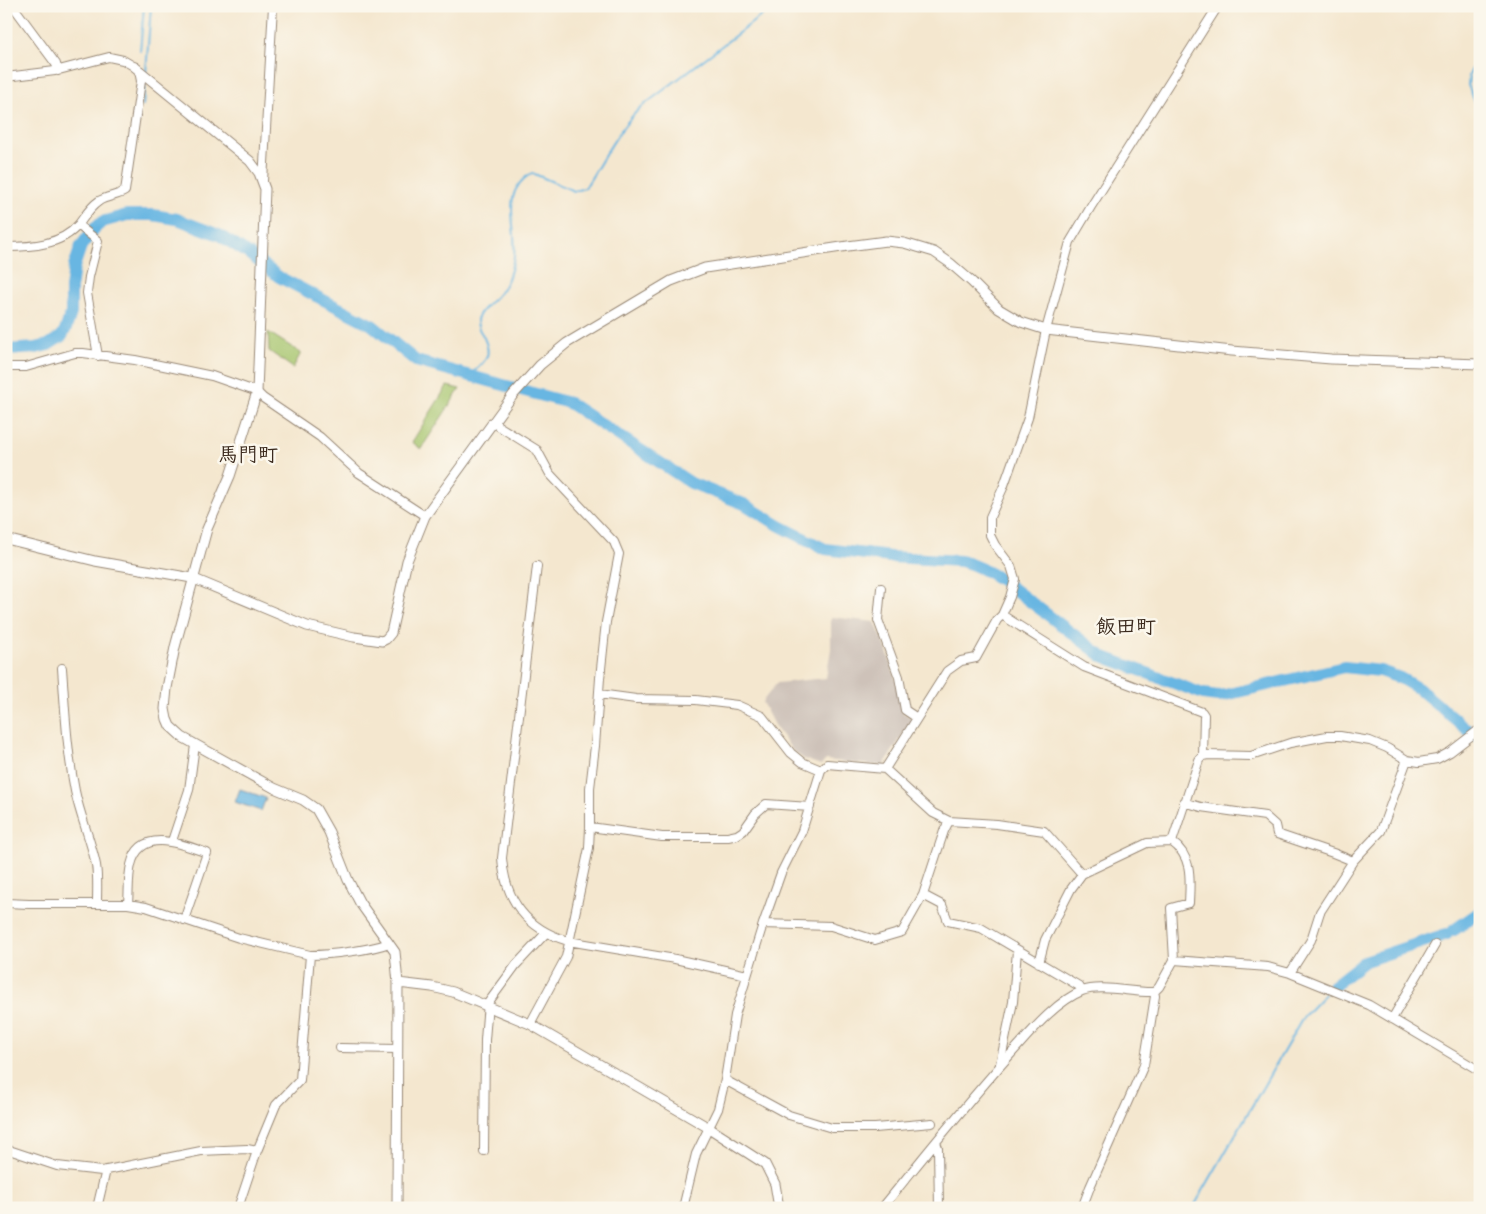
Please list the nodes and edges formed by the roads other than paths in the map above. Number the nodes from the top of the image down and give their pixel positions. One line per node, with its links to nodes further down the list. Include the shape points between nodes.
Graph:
1 (13, 6): 5 (street)
2 (273, 6): 7 (street)
3 (1218, 6): 10 (street, via 1074,232)
4 (137, 69): 5 (street, via 112,57); 7 (street, via 250,161); 8 (street, via 141,82 125,191 96,204)
5 (58, 71): 6 (street)
6 (6, 77)
7 (263, 180): 14 (street)
8 (80, 226): 9 (street, via 50,242); 11 (street, via 98,241 87,293)
9 (6, 247)
10 (1046, 330): 12 (street, via 1232,351); 15 (street, via 1021,322 999,309 950,262 934,252 904,243 886,241 705,268 671,281 567,343 540,365); 21 (street, via 1028,418 990,517 990,535 1011,566 1015,579)
11 (98, 356): 13 (street, via 75,353 26,367); 14 (street, via 212,376)
12 (1480, 364)
13 (6, 367)
14 (257, 392): 16 (street, via 320,436 359,473); 19 (street)
15 (492, 422): 16 (street); 23 (street, via 536,450 550,474 614,542 619,554 606,622)
16 (425, 516): 19 (street, via 407,561 391,633 382,641 307,626)
17 (6, 539): 19 (street, via 96,561)
18 (537, 566): 45 (street, via 502,858 505,880 513,899 528,919)
19 (192, 578): 26 (street, via 175,647 165,710 170,726)
20 (882, 588): 24 (street, via 878,620 899,678 904,710)
21 (1002, 615): 24 (street, via 976,658 961,660 948,671); 27 (street, via 1084,667 1202,712)
22 (62, 668): 41 (street, via 74,784 80,816 96,864)
23 (599, 694): 30 (street, via 737,705 762,716 791,753); 34 (street, via 590,788)
24 (917, 718): 29 (street)
25 (1480, 729): 28 (street, via 1437,759)
26 (195, 745): 35 (street, via 189,790); 47 (street, via 316,809 360,903)
27 (1203, 756): 28 (street, via 1251,756 1290,743 1332,736 1370,741); 31 (street)
28 (1407, 760): 37 (street, via 1381,831)
29 (885, 769): 30 (street, via 828,764); 33 (street, via 933,814)
30 (821, 770): 32 (street)
31 (1184, 802): 36 (street); 37 (street, via 1265,816 1275,825 1277,834)
32 (810, 807): 34 (street, via 766,804 754,814 743,831 718,838 662,837); 44 (street)
33 (949, 821): 38 (street, via 1044,831); 39 (street)
34 (590, 827): 46 (street)
35 (172, 841): 42 (street, via 146,844 138,850 131,864); 43 (street, via 207,853)
36 (1172, 842): 38 (street, via 1147,843); 51 (street, via 1188,862 1190,890 1189,903 1170,908)
37 (1353, 862): 53 (street, via 1320,912 1311,940)
38 (1082, 874): 52 (street, via 1045,940)
39 (923, 895): 44 (street, via 902,932 875,940 831,926); 49 (street, via 942,905 948,920 981,928)
40 (6, 902): 41 (street)
41 (97, 903): 42 (street)
42 (128, 904): 43 (street)
43 (184, 920): 50 (street)
44 (763, 924): 54 (street)
45 (546, 933): 46 (street); 58 (street, via 505,979)
46 (568, 941): 54 (street); 60 (street, via 566,957)
47 (389, 943): 50 (street); 55 (street, via 395,952)
48 (1436, 945): 59 (street)
49 (1017, 950): 52 (street); 63 (street, via 1014,1002)
50 (310, 955): 70 (street, via 300,1080 276,1105)
51 (1174, 960): 53 (street, via 1268,967); 57 (street)
52 (1039, 962): 56 (street)
53 (1290, 973): 59 (street, via 1369,1005)
54 (748, 975): 65 (street, via 735,1015)
55 (398, 983): 58 (street, via 452,992); 62 (street)
56 (1082, 991): 57 (street, via 1093,988); 63 (street, via 1067,999 1038,1024)
57 (1154, 992): 80 (street, via 1144,1066)
58 (488, 1006): 60 (street); 71 (street)
59 (1392, 1019): 64 (street)
60 (530, 1024): 67 (street)
61 (340, 1048): 62 (street)
62 (398, 1049): 75 (street)
63 (1000, 1066): 68 (street)
64 (1480, 1071)
65 (725, 1080): 66 (street, via 789,1115 832,1128); 67 (street, via 718,1109)
66 (932, 1123)
67 (709, 1128): 76 (street, via 696,1154); 77 (street, via 765,1164 775,1184)
68 (936, 1142): 78 (street); 79 (street)
69 (6, 1149): 72 (street, via 57,1166)
70 (257, 1151): 72 (street, via 201,1151); 74 (street)
71 (484, 1151)
72 (106, 1170): 73 (street)
73 (97, 1208)
74 (238, 1208)
75 (397, 1208)
76 (683, 1208)
77 (779, 1208)
78 (882, 1208)
79 (938, 1208)
80 (1082, 1208)

